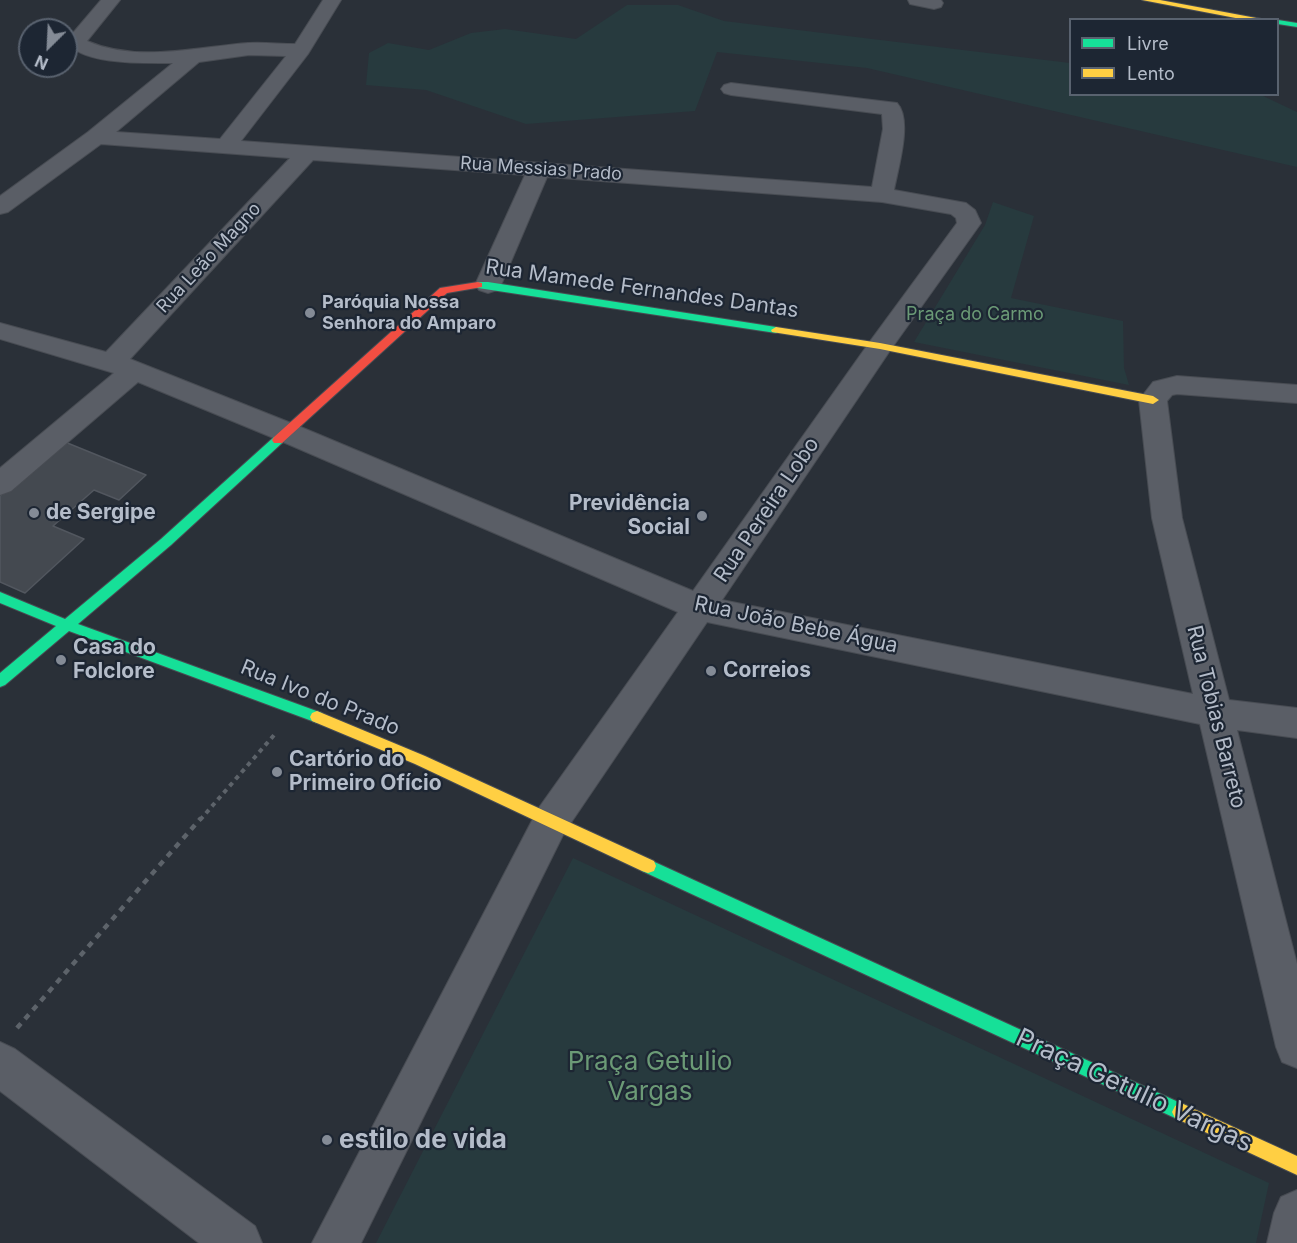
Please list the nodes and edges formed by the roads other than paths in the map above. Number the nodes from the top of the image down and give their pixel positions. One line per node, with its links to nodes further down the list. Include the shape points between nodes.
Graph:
1 (111, 0): 9 (street, via 77,40 83,47)
2 (126, 0): 9 (street)
3 (332, 0): 8 (street)
4 (1146, 0): 5 (street)
5 (1251, 18)
6 (1279, 22): 7 (street)
7 (1297, 25)
8 (301, 50): 10 (street, via 249,49); 13 (street)
9 (114, 54): 10 (street)
10 (193, 57): 12 (street)
11 (731, 89): 16 (street, via 889,108 894,129)
12 (96, 137): 13 (street, Rua Messias Prado); 17 (street)
13 (226, 146): 14 (street, Rua Messias Prado)
14 (306, 154): 15 (street, Rua Messias Prado); 22 (street, Rua Leão Magno)
15 (540, 168): 16 (street, Rua Messias Prado); 19 (street)
16 (882, 195): 18 (street, Rua Messias Prado, via 958,208 967,215)
17 (0, 207)
18 (966, 229): 21 (street, Rua Pereira Lobo)
19 (488, 285): 21 (street, Rua Mamede Fernandes Dantas); 25 (street, Rua Mamede Fernandes Dantas, via 444,290)
20 (0, 332): 22 (street, Rua João Bebe Água)
21 (880, 346): 23 (street, Rua Mamede Fernandes Dantas); 28 (street, Rua Pereira Lobo)
22 (123, 366): 25 (street, Rua João Bebe Água); 26 (street, Rua Leão Magno)
23 (1158, 394): 24 (street, via 1177,385); 31 (street, Rua Tobias Barreto, via 1167,518)
24 (1297, 394)
25 (286, 432): 28 (street, Rua João Bebe Água); 29 (street, Rua Mamede Fernandes Dantas)
26 (0, 484)
27 (0, 597): 29 (street, Rua Ivo do Prado)
28 (700, 608): 31 (street, Rua João Bebe Água); 33 (street, Rua Pereira Lobo)
29 (69, 626): 30 (street, Rua Mamede Fernandes Dantas); 33 (street, Rua Ivo do Prado, via 297,709)
30 (0, 681)
31 (1216, 713): 32 (street, Rua João Bebe Água); 34 (street, Rua Tobias Barreto)
32 (1297, 723)
33 (551, 821): 36 (street, Praça Getulio Vargas); 39 (street)
34 (1295, 1035)
35 (8, 1047): 38 (street)
36 (1297, 1166)
37 (1297, 1213): 40 (street)
38 (238, 1243)
39 (336, 1243)
40 (1291, 1243)

